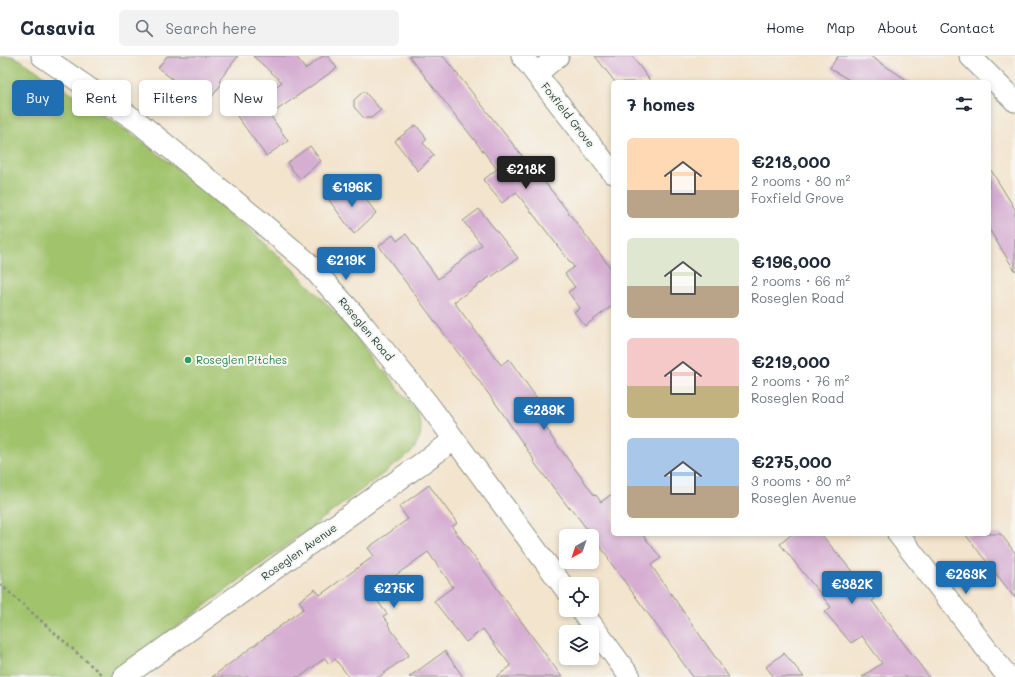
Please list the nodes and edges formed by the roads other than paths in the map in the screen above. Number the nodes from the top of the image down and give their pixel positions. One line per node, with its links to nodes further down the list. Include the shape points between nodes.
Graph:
1 (42, 56): 8 (street, Roseglen Road, via 138,122 306,261 360,321)
2 (522, 56): 5 (street, Foxfield Grove)
3 (558, 56): 5 (street)
4 (970, 56): 6 (street)
5 (536, 74): 7 (street, Foxfield Grove)
6 (1015, 101)
7 (611, 171)
8 (454, 440): 10 (street, Roseglen Road); 12 (street, Roseglen Avenue)
9 (900, 536): 15 (street)
10 (559, 581)
11 (586, 617): 14 (street)
12 (147, 670): 13 (street, Roseglen Avenue)
13 (124, 677)
14 (630, 677)
15 (1008, 677)

